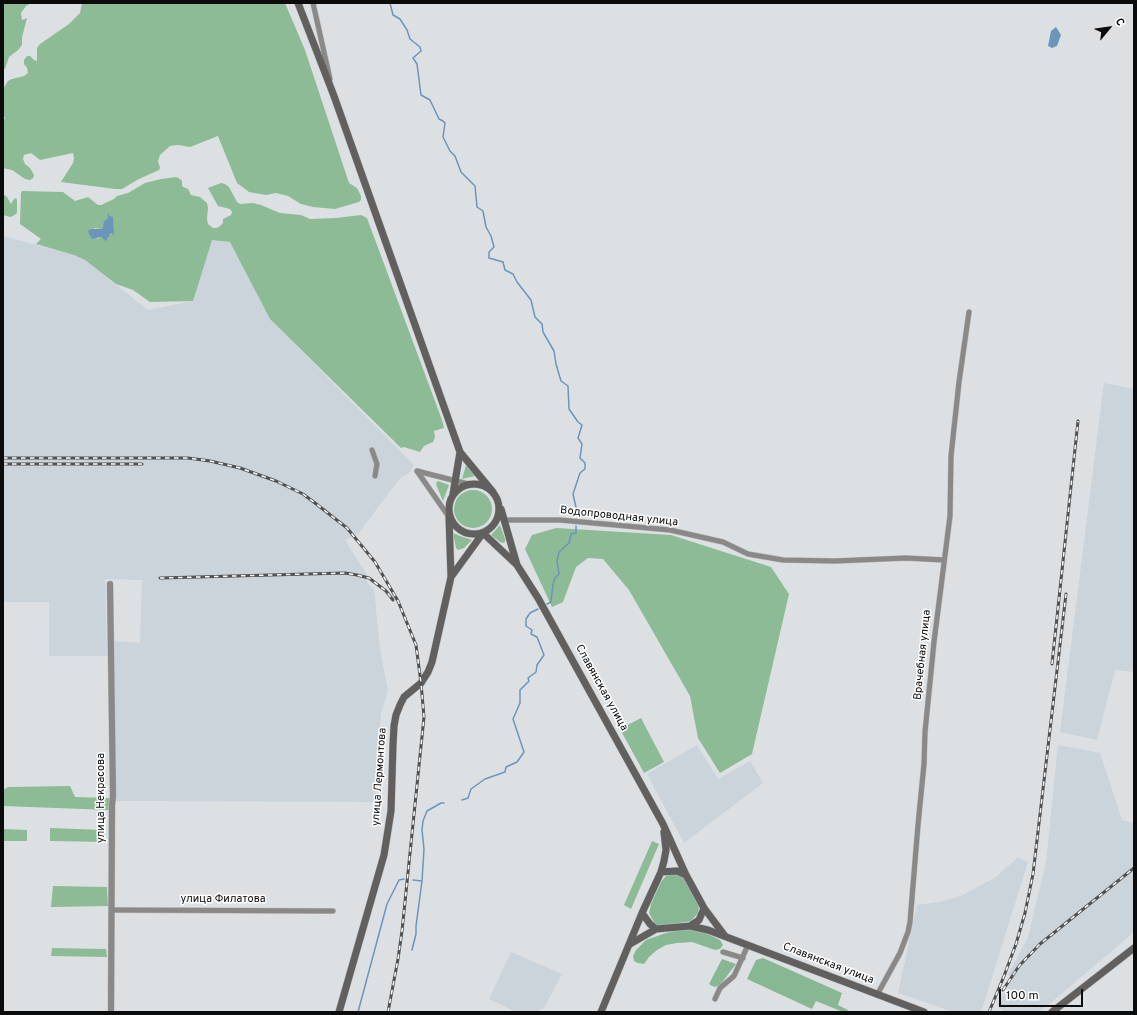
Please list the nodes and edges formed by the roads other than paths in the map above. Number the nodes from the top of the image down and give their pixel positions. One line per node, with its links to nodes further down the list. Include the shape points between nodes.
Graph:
1 (298, 3): 3 (main road)
2 (313, 3): 3 (street)
3 (334, 96): 6 (main road)
4 (969, 312): 16 (street, Врачебная улица, via 951,456 950,516)
5 (372, 450): 7 (street, via 377,464)
6 (460, 452): 8 (main road); 10 (main road)
7 (375, 476)
8 (456, 482): 9 (street); 11 (main road); 13 (street, via 417,471)
9 (468, 484): 10 (main road, via 479,484); 11 (main road)
10 (493, 492): 12 (main road)
11 (453, 494): 13 (main road, via 448,506)
12 (498, 502): 14 (main road, Славянская улица); 15 (main road, via 497,519 492,527)
13 (449, 517): 15 (main road, via 462,532 474,535); 18 (main road)
14 (504, 520): 16 (street, Водопроводная улица, via 560,520 670,530 723,542 748,554 783,560); 17 (main road, Славянская улица)
15 (483, 533): 17 (main road, Славянская улица); 18 (main road)
16 (944, 560): 35 (street, Врачебная улица, via 925,732 910,922 900,953)
17 (517, 565): 20 (main road, Славянская улица, via 538,598)
18 (451, 576): 38 (main road, улица Лермонтова, via 432,662 421,683 404,697 396,715 392,745 391,811 384,855)
19 (110, 584): 24 (street, улица Некрасова)
20 (663, 824): 21 (main road, via 666,850); 22 (main road, Славянская улица)
21 (661, 872): 22 (main road, via 677,871); 26 (main road)
22 (686, 875): 23 (main road)
23 (704, 908): 27 (main road, via 699,920); 29 (main road)
24 (112, 910): 25 (street, улица Филатова); 37 (street, улица Некрасова)
25 (333, 911)
26 (642, 913): 28 (main road); 30 (main road)
27 (690, 926): 28 (main road); 29 (main road, Славянская улица)
28 (656, 929): 30 (main road)
29 (726, 936): 31 (main road, Славянская улица)
30 (630, 944): 39 (main road)
31 (748, 945): 34 (street); 35 (main road, Славянская улица)
32 (1134, 948): 41 (main road)
33 (724, 952): 34 (street)
34 (742, 958): 36 (street, via 734,976 720,988)
35 (878, 995): 40 (main road, Славянская улица)
36 (714, 1000)
37 (111, 1012)
38 (339, 1012)
39 (600, 1012)
40 (924, 1012)
41 (1052, 1012)

